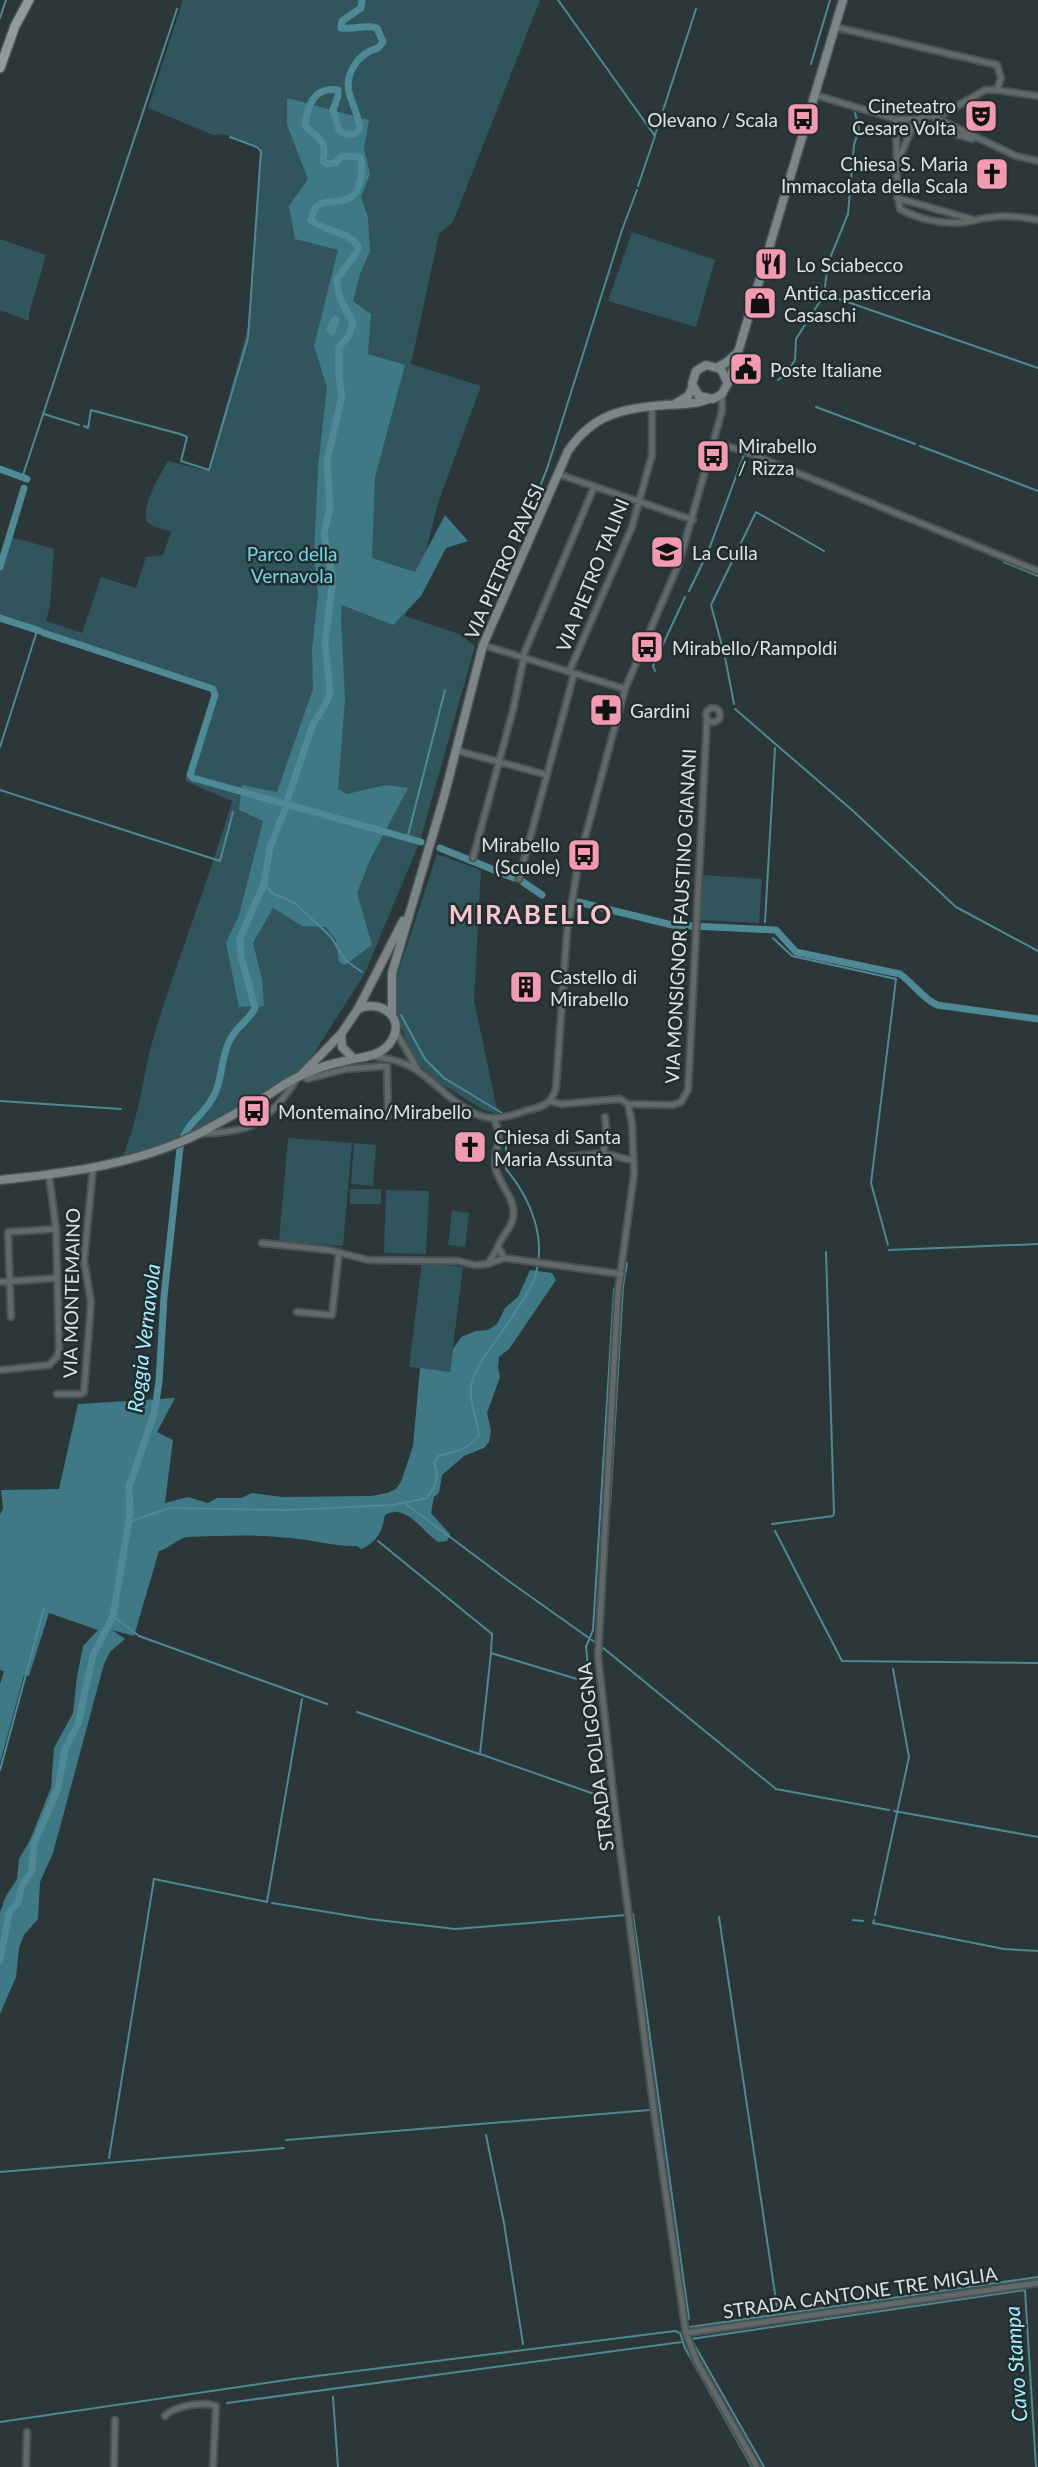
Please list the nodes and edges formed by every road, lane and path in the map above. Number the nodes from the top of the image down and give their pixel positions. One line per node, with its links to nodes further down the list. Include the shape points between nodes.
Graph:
1 (843, 0): 3 (street)
2 (26, 2): 4 (main road)
3 (835, 27): 5 (street, via 998,65 1001,78); 6 (street)
4 (0, 68)
5 (997, 90): 7 (street); 8 (street, via 985,90)
6 (815, 94): 9 (street); 17 (street)
7 (1038, 96)
8 (932, 116): 10 (street); 11 (street)
9 (896, 119): 10 (street); 13 (street)
10 (916, 119): 11 (street); 13 (street)
11 (985, 142): 12 (street)
12 (1038, 161)
13 (897, 166): 14 (street)
14 (897, 198): 15 (street); 15 (street, via 900,209 921,217 949,223)
15 (974, 220): 16 (street, via 1020,216)
16 (1038, 220)
17 (738, 352): 18 (street); 19 (street)
18 (718, 366): 19 (street); 20 (street, via 698,369)
19 (727, 382): 21 (street)
20 (693, 387): 22 (street, via 699,396); 23 (street, via 685,399)
21 (722, 394): 22 (street); 25 (street)
22 (711, 399): 23 (street, VIA PIETRO PAVESI); 25 (street, via 719,411)
23 (671, 405): 24 (street, VIA PIETRO PAVESI)
24 (652, 407): 27 (street, VIA PIETRO PAVESI, via 616,412 593,424 574,442); 29 (street, VIA PIETRO TALINI, via 652,455)
25 (719, 427): 26 (street)
26 (714, 443): 30 (street); 31 (street, via 744,451)
27 (558, 474): 28 (street); 32 (street, VIA PIETRO PAVESI)
28 (594, 486): 29 (street); 33 (street)
29 (639, 502): 30 (street); 34 (street, VIA PIETRO TALINI)
30 (693, 520): 35 (street)
31 (1038, 571)
32 (483, 645): 33 (street); 37 (street, VIA PIETRO PAVESI)
33 (523, 656): 34 (street); 38 (street)
34 (571, 673): 35 (street); 39 (street, VIA PIETRO TALINI)
35 (625, 689): 51 (street, via 572,896 556,1088)
36 (707, 719): 52 (street, VIA MONSIGNOR FAUSTINO GIANANI, via 688,1090 672,1105)
37 (456, 750): 38 (street); 41 (street, VIA PIETRO PAVESI)
38 (498, 762): 39 (street); 40 (street)
39 (547, 775): 42 (street, VIA PIETRO TALINI)
40 (473, 858)
41 (420, 879): 43 (street, VIA PIETRO PAVESI, via 396,939); 44 (street, VIA PIETRO PAVESI, via 393,974)
42 (519, 879)
43 (358, 1009): 44 (street, via 375,1005); 46 (street)
44 (392, 1016): 45 (street)
45 (395, 1030): 48 (street, via 388,1046); 49 (street)
46 (341, 1034): 47 (street, via 342,1047); 50 (street)
47 (354, 1059): 48 (street); 50 (street)
48 (367, 1060): 49 (street, via 396,1059); 50 (street); 53 (street, via 387,1066)
49 (419, 1072): 55 (street, via 476,1114)
50 (302, 1077): 56 (street); 56 (street, via 253,1125 214,1134)
51 (550, 1101): 52 (street, via 620,1099); 55 (street)
52 (628, 1104): 59 (street, STRADA POLIGOGNA)
53 (388, 1116)
54 (605, 1116): 57 (street)
55 (493, 1118): 65 (street, via 499,1145 495,1165 514,1217)
56 (201, 1132): 60 (street)
57 (603, 1153): 58 (street); 59 (street)
58 (570, 1157)
59 (634, 1161): 69 (street, STRADA POLIGOGNA)
60 (93, 1168): 61 (street); 76 (street, VIA MONTEMAINO, via 84,1261 91,1302 84,1392)
61 (49, 1175): 62 (street); 63 (street)
62 (0, 1180)
63 (56, 1229): 70 (street); 71 (street, via 8,1232)
64 (262, 1243): 66 (street)
65 (498, 1247): 67 (street); 68 (street)
66 (339, 1252): 68 (street, via 368,1260); 73 (street, via 332,1315)
67 (504, 1258): 68 (street); 69 (street)
68 (488, 1264)
69 (621, 1274): 78 (street, STRADA POLIGOGNA, via 598,1656)
70 (57, 1278): 71 (street); 75 (street, via 57,1357 49,1365)
71 (10, 1281): 72 (street); 74 (street)
72 (0, 1282)
73 (297, 1312)
74 (11, 1317)
75 (0, 1370)
76 (57, 1394)
77 (1038, 2283): 78 (street, STRADA CANTONE TRE MIGLIA)
78 (686, 2333): 85 (street, STRADA POLIGOGNA, via 695,2360)
79 (165, 2416): 84 (street, via 170,2410 209,2403 216,2406)
80 (115, 2420): 83 (street)
81 (27, 2432): 82 (street)
82 (26, 2467)
83 (114, 2467)
84 (214, 2467)
85 (757, 2467)

